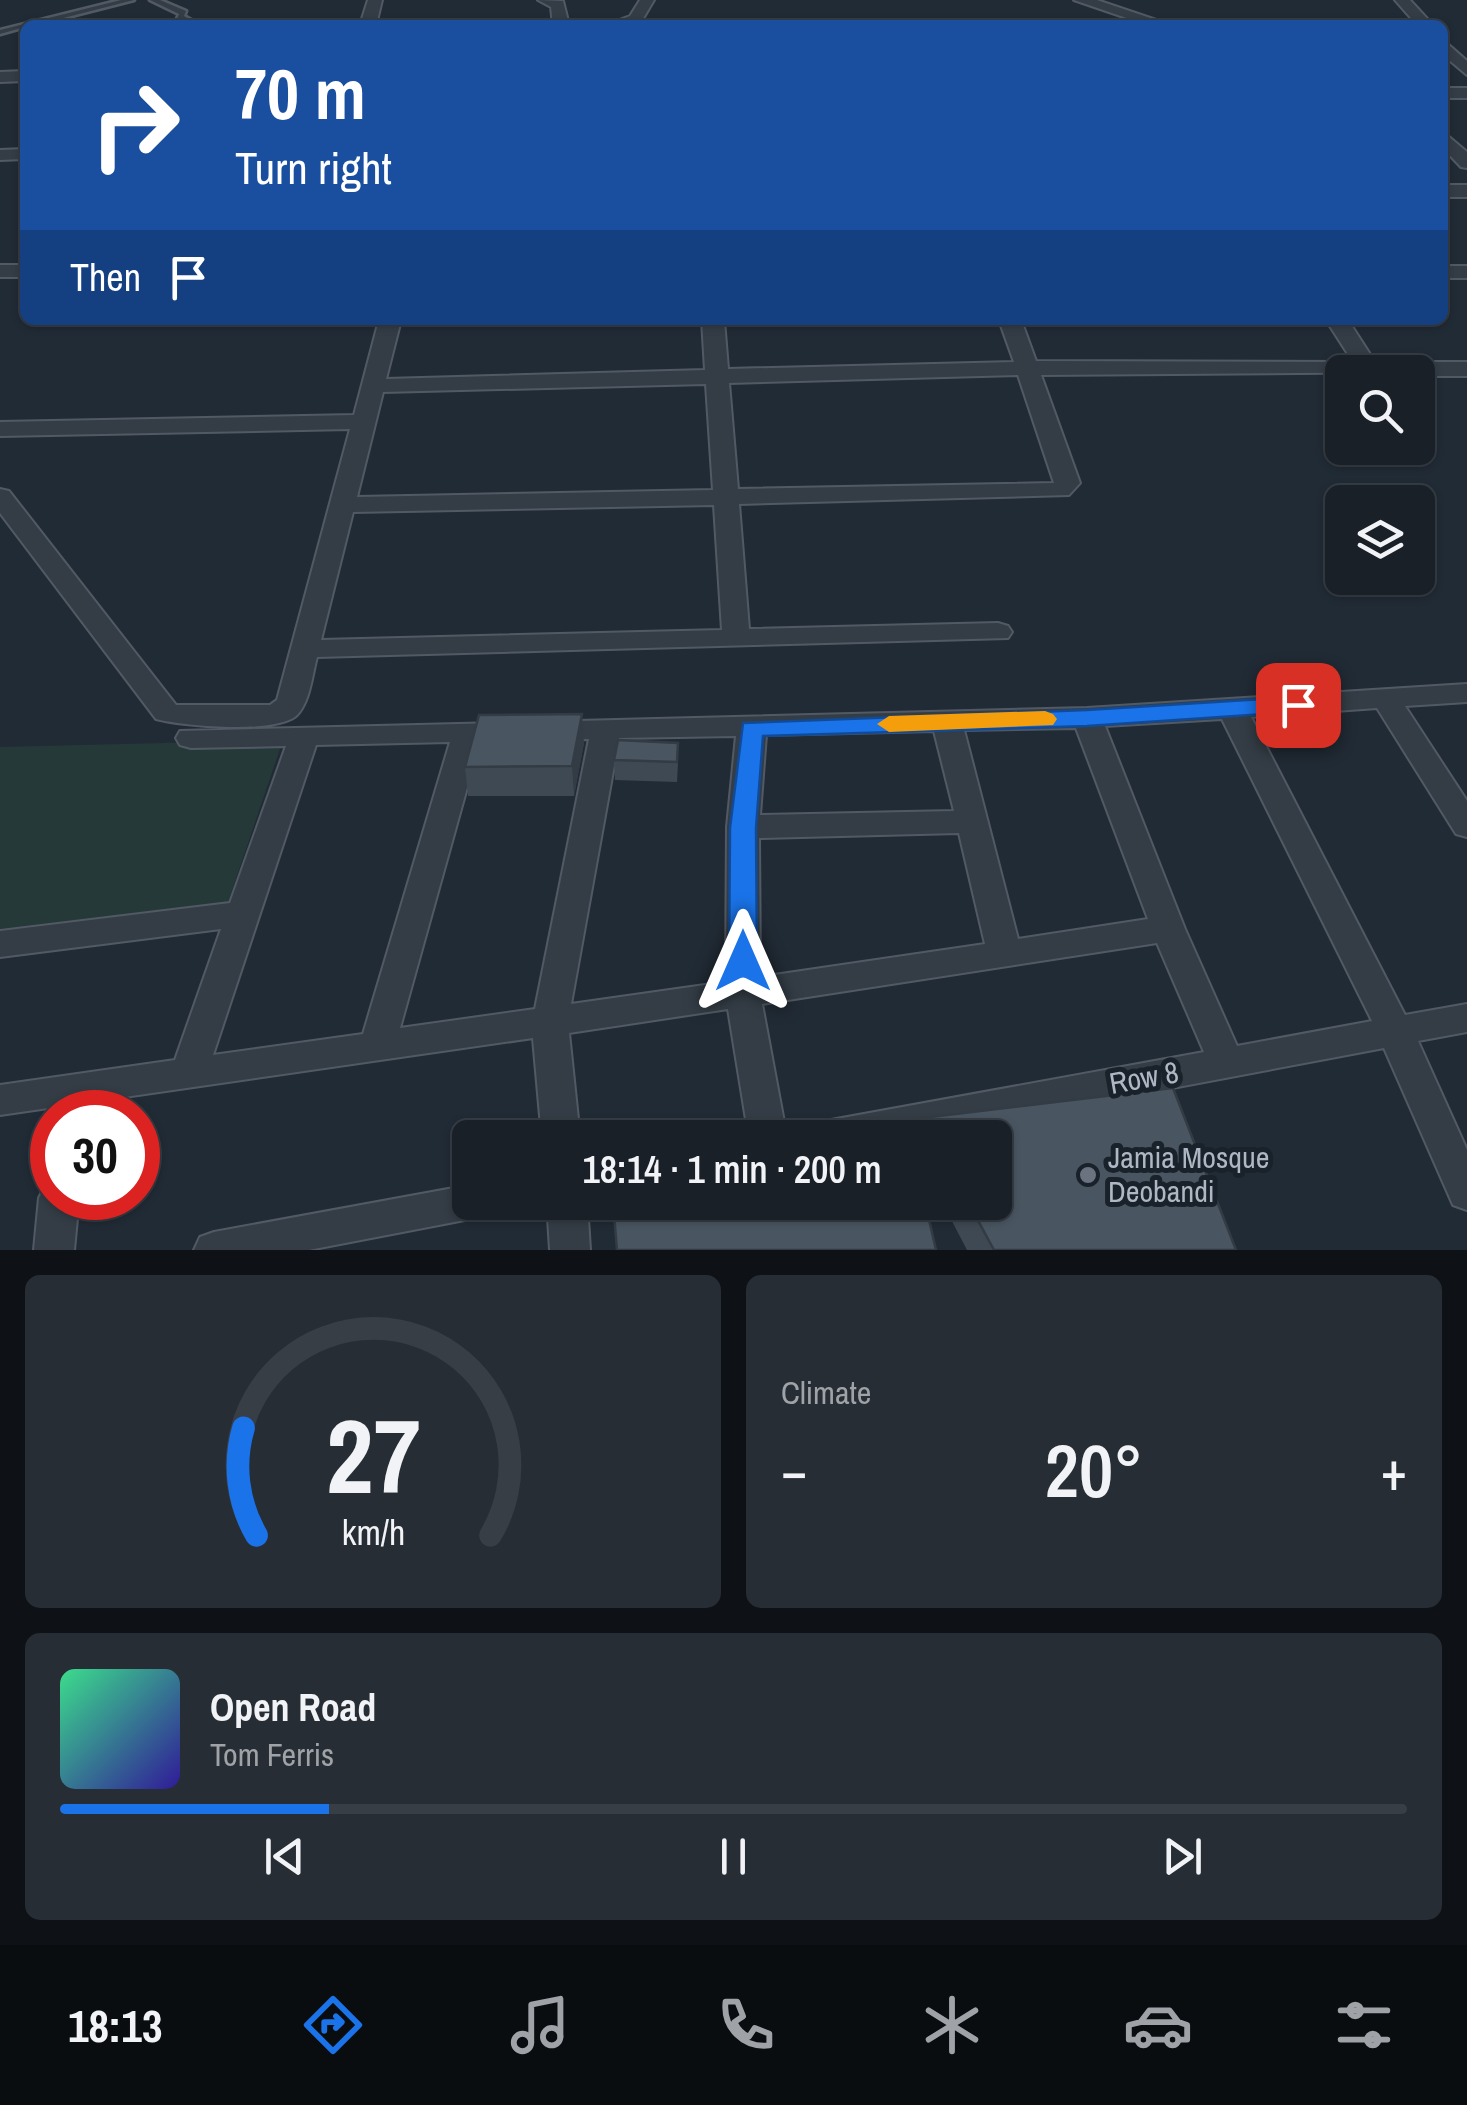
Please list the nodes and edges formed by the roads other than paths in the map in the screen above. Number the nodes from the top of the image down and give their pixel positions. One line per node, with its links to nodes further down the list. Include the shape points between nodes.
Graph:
1 (130, 0): 7 (lane)
2 (154, 0): 8 (lane)
3 (545, 0): 9 (street, via 558,4)
4 (647, 0): 10 (street)
5 (1081, 0): 11 (street)
6 (1402, 0): 12 (street)
7 (47, 20)
8 (187, 20)
9 (560, 20)
10 (630, 20)
11 (1147, 20)
12 (1420, 20)
13 (1448, 142): 14 (street)
14 (1467, 163)
15 (389, 325): 25 (street)
16 (713, 325): 24 (street)
17 (1012, 325): 20 (street)
18 (1340, 325): 19 (street)
19 (1359, 355)
20 (1026, 368): 23 (street); 24 (street); 29 (street, via 1068,484 1060,490)
21 (1435, 369): 22 (street)
22 (1467, 369)
23 (1325, 370)
24 (717, 376): 25 (street); 29 (street)
25 (372, 386): 26 (street)
26 (362, 422): 27 (street); 30 (street)
27 (0, 429)
28 (0, 496): 33 (street, via 166,712 284,710)
29 (726, 497): 30 (street); 32 (street)
30 (340, 505): 33 (street)
31 (998, 632): 32 (street)
32 (736, 638): 33 (street)
33 (302, 649)
34 (1467, 693): 35 (street)
35 (1386, 699): 36 (street); 45 (street)
36 (1232, 710): 37 (street); 54 (street)
37 (1087, 718): 38 (street); 48 (street)
38 (947, 722): 40 (street); 44 (street)
39 (606, 728): 40 (street); 41 (street); 53 (street)
40 (752, 728): 46 (street)
41 (468, 732): 42 (street); 55 (street)
42 (305, 736): 43 (street); 47 (street)
43 (191, 738)
44 (970, 822): 46 (street); 50 (street)
45 (1467, 826)
46 (743, 828): 51 (street)
47 (245, 914): 49 (street); 57 (street)
48 (1168, 929): 50 (street); 56 (street)
49 (0, 944)
50 (1006, 954): 51 (street)
51 (744, 994): 53 (street); 62 (street)
52 (1467, 1018): 54 (street, Row 8)
53 (550, 1024): 55 (street); 61 (street)
54 (1395, 1031): 56 (street, Row 8); 64 (street)
55 (377, 1046): 57 (street)
56 (1226, 1062): 63 (street, Row 8)
57 (189, 1071): 58 (street)
58 (114, 1090)
59 (0, 1100): 60 (street)
60 (30, 1100)
61 (559, 1120)
62 (765, 1120)
63 (916, 1120)
64 (1467, 1193)
65 (452, 1206): 68 (street)
66 (57, 1220): 69 (street)
67 (568, 1220): 71 (street)
68 (297, 1242): 70 (street)
69 (54, 1250)
70 (214, 1250)
71 (570, 1250)

